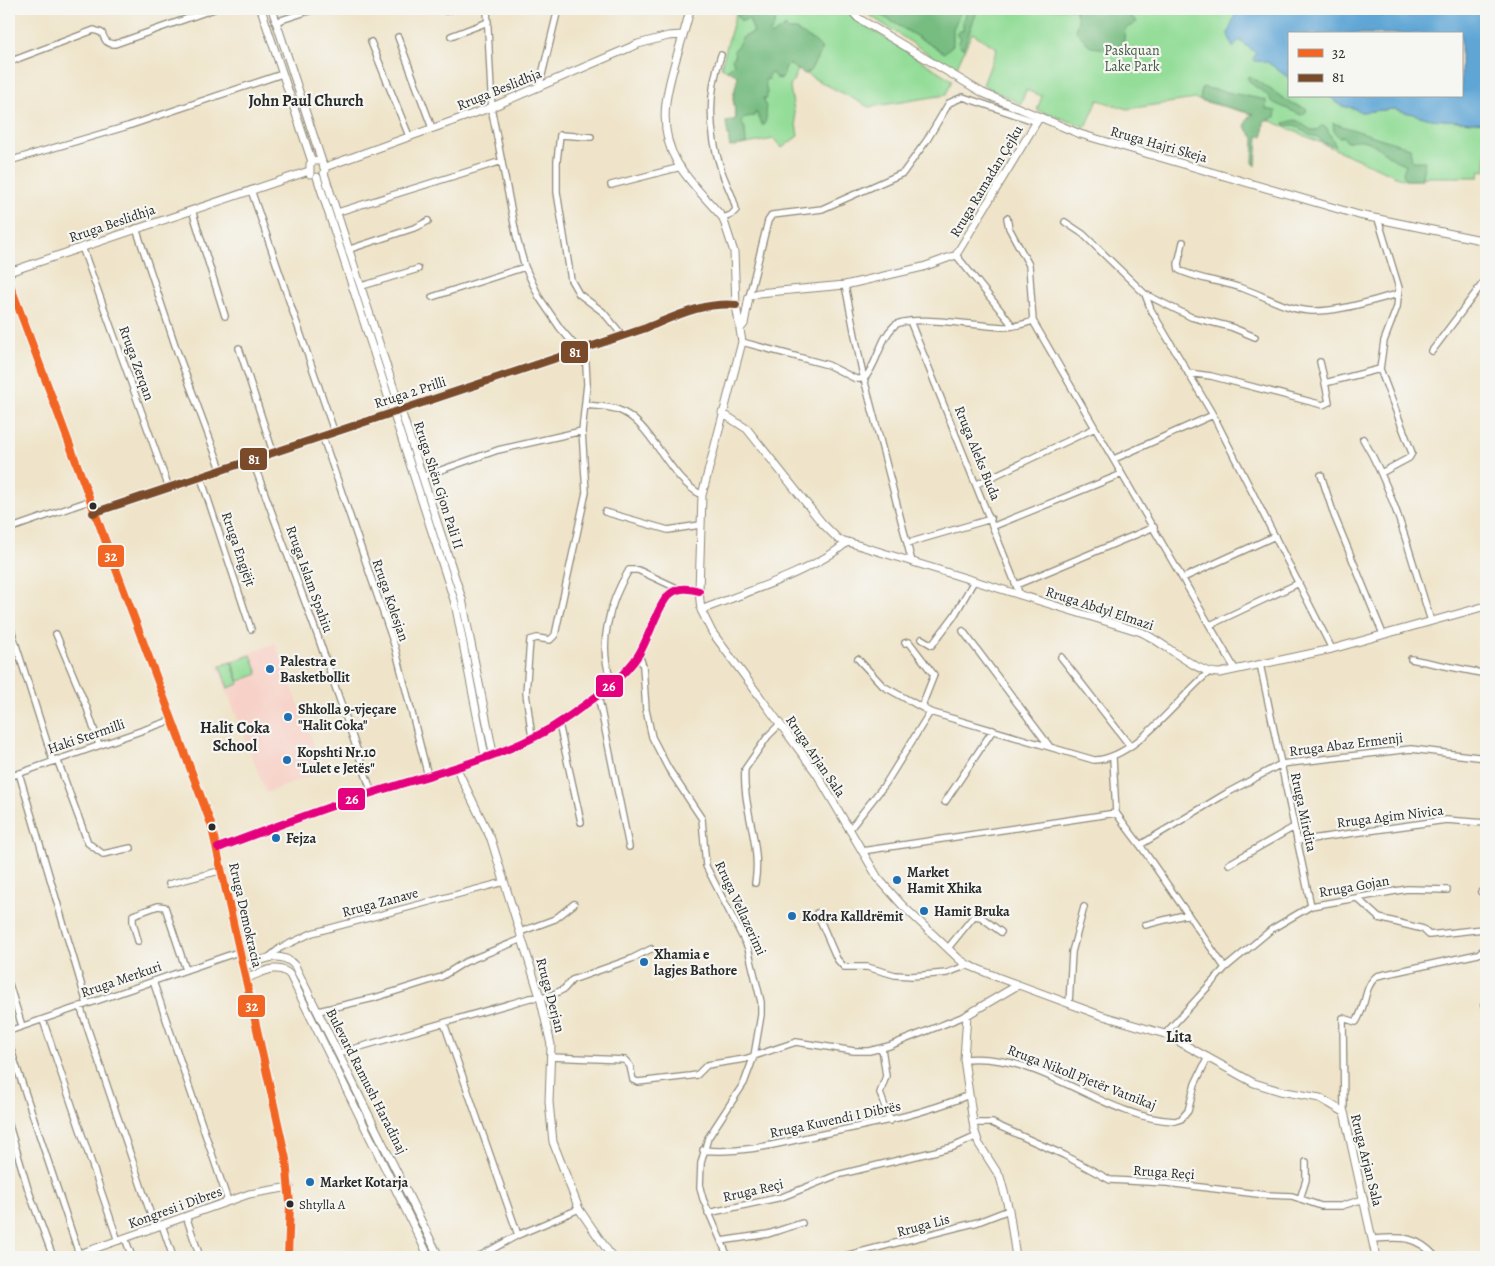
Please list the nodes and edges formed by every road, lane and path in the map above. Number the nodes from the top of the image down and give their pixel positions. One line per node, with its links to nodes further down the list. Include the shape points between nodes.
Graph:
1 (214, 9): 16 (street, via 115,44 105,41 102,33 94,30)
2 (261, 9): 17 (street)
3 (272, 9): 9 (street, Rruga Shën Gjon Pali II)
4 (315, 9): 9 (street)
5 (487, 9): 10 (street)
6 (558, 9): 18 (street)
7 (690, 9): 11 (street, Rruga Arjan Sala)
8 (850, 9): 20 (street, Rruga Hajri Skeja, via 858,18 959,80)
9 (276, 22): 27 (street, Rruga Shën Gjon Pali II)
10 (488, 22): 12 (street); 19 (street)
11 (682, 35): 18 (street, Rruga Beslidhja, via 638,44); 28 (street, Rruga Arjan Sala, via 665,111 667,136)
12 (451, 36)
13 (398, 37): 21 (street)
14 (371, 42): 22 (street)
15 (722, 55): 35 (street, via 713,80 710,120 720,168 736,210)
16 (9, 62)
17 (282, 74): 24 (street, via 128,126); 26 (street)
18 (539, 88): 19 (street, Rruga Beslidhja)
19 (492, 107): 21 (street, Rruga Beslidhja); 25 (street)
20 (1038, 120): 37 (street, Rruga Hajri Skeja); 45 (street, Rruga Ramadan Çejku); 56 (street, via 963,97 948,103 903,173 822,209 772,216)
21 (432, 128): 22 (street, Rruga Beslidhja)
22 (409, 136): 27 (street, Rruga Beslidhja)
23 (591, 137): 63 (street, via 560,135 557,192 568,266 579,294 603,312)
24 (9, 160)
25 (502, 161): 34 (street); 46 (street)
26 (312, 162): 27 (street); 29 (street)
27 (323, 167): 30 (street); 34 (street, Rruga Shën Gjon Pali II)
28 (681, 167): 31 (street); 35 (street, Rruga Arjan Sala)
29 (309, 172): 30 (street); 32 (street, Rruga Beslidhja)
30 (317, 177): 75 (street, Rruga Shën Gjon Pali II)
31 (612, 185)
32 (251, 190): 33 (street, Rruga Beslidhja); 79 (street)
33 (192, 210): 40 (street, Rruga Beslidhja); 58 (street)
34 (338, 212): 44 (street, Rruga Shën Gjon Pali II)
35 (724, 218): 57 (street, Rruga Arjan Sala, via 734,252)
36 (1007, 218): 60 (street, via 1008,228 1029,265)
37 (1378, 220): 41 (street, Rruga Hajri Skeja); 54 (street)
38 (428, 221): 44 (street)
39 (1065, 222): 53 (street, via 1084,234)
40 (136, 228): 43 (street, Rruga Beslidhja); 86 (street, via 177,351)
41 (1486, 241)
42 (1183, 242): 54 (street, via 1179,270 1238,286 1268,300 1302,309 1332,308)
43 (82, 247): 48 (street, Rruga Beslidhja); 93 (street, Rruga Zerqan)
44 (350, 249): 52 (street, Rruga Shën Gjon Pali II)
45 (956, 255): 51 (street, Rruga Ramadan Çejku, via 923,267); 61 (street)
46 (525, 267): 55 (street); 67 (street, via 549,313)
47 (418, 269): 52 (street)
48 (9, 272)
49 (1486, 279): 68 (street)
50 (9, 282): 95 (main road, Rruga Demokracia)
51 (845, 285): 56 (street, Rruga Ramadan Çejku, via 758,293); 72 (street)
52 (362, 286): 75 (street, Rruga Shën Gjon Pali II)
53 (1145, 294): 64 (street, via 1191,317); 71 (street)
54 (1399, 294): 70 (street, via 1384,341)
55 (432, 297)
56 (749, 297): 62 (street)
57 (736, 305): 62 (street, Rruga Arjan Sala); 63 (street, Rruga 2 Prilli, via 705,306)
58 (225, 316)
59 (910, 321): 61 (street); 72 (street, via 901,321 891,330); 92 (street, Rruga Aleks Buda)
60 (1034, 321): 61 (street); 78 (street)
61 (1013, 326)
62 (740, 329): 65 (street, Rruga Arjan Sala)
63 (623, 336): 67 (street, Rruga 2 Prilli)
64 (1255, 337)
65 (742, 342): 72 (street, via 828,365 856,379); 76 (street, Rruga Arjan Sala)
66 (239, 348): 83 (street)
67 (579, 350): 74 (street, via 586,364); 75 (street, Rruga 2 Prilli)
68 (1432, 351)
69 (1320, 362): 73 (street)
70 (1380, 369): 73 (street); 87 (street, via 1412,453 1409,458)
71 (1188, 372): 73 (street, via 1323,405 1330,398); 77 (street)
72 (864, 379): 105 (street)
73 (1326, 383)
74 (585, 405): 80 (street); 94 (street, via 616,409 632,419 687,485)
75 (397, 410): 79 (street, Rruga 2 Prilli); 90 (street, Rruga Shën Gjon Pali II); 147 (street, Rruga Shën Gjon Pali II, via 455,603)
76 (722, 413): 94 (street, Rruga Arjan Sala); 104 (street, Rruga Abdyl Elmazi, via 747,429 832,534)
77 (1213, 415): 85 (street); 103 (street)
78 (1095, 428): 85 (street); 92 (street)
79 (334, 431): 81 (street, Rruga 2 Prilli)
80 (582, 431): 90 (street, via 498,450); 142 (street, via 586,492 555,635 553,639 530,640 526,693)
81 (322, 435): 83 (street, Rruga 2 Prilli); 154 (street, Rruga Kolesjan, via 395,647)
82 (1362, 439): 87 (street)
83 (273, 452): 84 (street, Rruga 2 Prilli)
84 (252, 459): 86 (street, Rruga 2 Prilli); 156 (street, Rruga Islam Spahiu)
85 (1114, 459): 88 (street)
86 (222, 469): 91 (street, Rruga 2 Prilli)
87 (1381, 473): 116 (street)
88 (1122, 474): 100 (street); 101 (street)
89 (1321, 475): 122 (street)
90 (424, 476): 146 (street, Rruga Shën Gjon Pali II, via 468,621)
91 (201, 478): 93 (street, Rruga 2 Prilli); 119 (street, Rruga Engjëjt)
92 (977, 484): 98 (street, Rruga Aleks Buda)
93 (169, 488): 97 (street, Rruga 2 Prilli)
94 (702, 494): 99 (street, Rruga Arjan Sala)
95 (89, 501): 97 (main road, Rruga Demokracia); 102 (street)
96 (605, 512): 99 (street, via 668,530)
97 (93, 513): 138 (main road, Rruga Demokracia)
98 (991, 519): 100 (street, Rruga Aleks Buda); 105 (street)
99 (700, 525): 112 (street, Rruga Arjan Sala)
100 (994, 526): 110 (street, Rruga Aleks Buda)
101 (1154, 527): 107 (street); 110 (street)
102 (9, 529)
103 (1275, 536): 107 (street); 109 (street)
104 (847, 542): 106 (street, Rruga Abdyl Elmazi); 115 (street, via 820,560)
105 (908, 543): 106 (street)
106 (912, 562): 108 (street, Rruga Abdyl Elmazi)
107 (1183, 578): 118 (street)
108 (974, 581): 113 (street, Rruga Abdyl Elmazi); 123 (street, via 932,645)
109 (1299, 583): 118 (street); 125 (street)
110 (1016, 585): 113 (street, Rruga Aleks Buda)
111 (679, 589): 112 (street); 126 (street, via 668,595 662,604); 134 (street, via 638,570 629,570 607,627 605,666)
112 (699, 591): 115 (street, Rruga Arjan Sala)
113 (1020, 595): 132 (street, Rruga Abdyl Elmazi, via 1140,632)
114 (1486, 606): 116 (street)
115 (702, 610): 140 (street, Rruga Arjan Sala, via 712,632)
116 (1431, 621): 122 (street)
117 (9, 622): 150 (street)
118 (1210, 625): 131 (street)
119 (251, 629)
120 (962, 631): 145 (street)
121 (56, 634): 143 (street)
122 (1383, 634): 125 (street)
123 (922, 639)
124 (905, 642): 136 (street, via 909,642 934,675)
125 (1332, 649): 130 (street)
126 (640, 654): 134 (street); 214 (street, Rruga Vellazerimi, via 652,737 702,819 708,871 753,962 761,1002)
127 (1061, 657): 144 (street)
128 (858, 659): 136 (street, via 883,686)
129 (1411, 659): 133 (street)
130 (1260, 664): 131 (street); 151 (street, Rruga Mirdita)
131 (1235, 669): 132 (street)
132 (1208, 673): 144 (street)
133 (1486, 674)
134 (612, 682): 135 (street)
135 (598, 695): 139 (street); 165 (street)
136 (924, 708): 137 (street)
137 (930, 712): 141 (street); 162 (street, via 886,783)
138 (172, 720): 143 (street, Haki Stermilli); 167 (main road, Rruga Demokracia)
139 (559, 724): 142 (street); 159 (street)
140 (780, 724): 162 (street, Rruga Arjan Sala, via 817,774); 172 (street, via 745,769 758,865)
141 (993, 730): 145 (street); 157 (street)
142 (532, 738): 146 (street)
143 (99, 745): 150 (street, Haki Stermilli)
144 (1130, 746): 148 (street)
145 (1050, 747): 148 (street, via 1094,760)
146 (493, 753): 147 (street)
147 (485, 756): 152 (street)
148 (1113, 758): 158 (street)
149 (1486, 758): 151 (street, Rruga Abaz Ermenji, via 1411,749)
150 (55, 760): 153 (street, Haki Stermilli); 166 (street, via 88,843 104,854)
151 (1281, 764): 161 (street, Rruga Mirdita); 164 (street, Rruga Abaz Ermenji)
152 (456, 767): 154 (street); 171 (street, Rruga Derjan, via 491,839)
153 (19, 773): 155 (street, Haki Stermilli); 202 (street)
154 (428, 776): 156 (street)
155 (9, 777)
156 (372, 792): 167 (street)
157 (945, 802)
158 (1116, 813): 164 (street); 168 (street)
159 (581, 822)
160 (1486, 824): 163 (street, Rruga Agim Nivica, via 1446,820)
161 (1294, 828): 163 (street, Rruga Mirdita); 169 (street)
162 (850, 830): 168 (street, Rruga Arjan Sala)
163 (1297, 841): 177 (street, Rruga Mirdita)
164 (1140, 845): 180 (street)
165 (629, 846)
166 (131, 848)
167 (218, 848): 170 (main road, Rruga Demokracia)
168 (862, 851): 186 (street, Rruga Arjan Sala, via 890,893)
169 (1229, 864)
170 (223, 870): 173 (street); 189 (main road, Rruga Demokracia)
171 (504, 882): 184 (street, Rruga Derjan); 190 (street, Rruga Zanave, via 312,933 280,948)
172 (755, 883)
173 (169, 884)
174 (1447, 890): 175 (street, Rruga Gojan, via 1407,889)
175 (1357, 898): 177 (street, Rruga Gojan); 183 (street, via 1379,918 1423,929 1429,935 1483,929)
176 (574, 904): 184 (street, via 556,919)
177 (1311, 906): 193 (street, Rruga Gojan, via 1272,929)
178 (1084, 907): 201 (street, via 1072,952)
179 (817, 913): 191 (street, via 837,959 844,967 867,967 912,976 947,973)
180 (1188, 914): 181 (street); 193 (street)
181 (1145, 926)
182 (1001, 932): 186 (street, via 982,917 974,916)
183 (1486, 932)
184 (521, 936): 200 (street, Rruga Derjan); 203 (street, via 441,977)
185 (138, 941): 195 (street, via 133,915 165,906)
186 (948, 948): 191 (street, Rruga Arjan Sala)
187 (1486, 948): 219 (street, via 1478,954 1377,976 1370,981 1363,1012 1356,1022 1343,1018)
188 (651, 949): 200 (street, via 572,980 564,989)
189 (241, 951): 192 (main road, Rruga Demokracia); 195 (street, Rruga Merkuri)
190 (268, 958): 192 (street, Bulevard Ramush Haradinaj); 194 (street); 203 (street, Bulevard Ramush Haradinaj, via 280,956 293,963)
191 (968, 965): 199 (street, Rruga Arjan Sala)
192 (244, 966): 196 (main road, Rruga Demokracia)
193 (1225, 968): 209 (street, Rruga Gojan)
194 (272, 969): 196 (street); 213 (street, Bulevard Ramush Haradinaj, via 282,969 290,975)
195 (186, 970): 197 (street, Rruga Merkuri)
196 (247, 978): 226 (main road, Rruga Demokracia)
197 (153, 981): 202 (street, Rruga Merkuri); 229 (street)
198 (9, 984): 207 (street)
199 (1018, 985): 201 (street, Rruga Arjan Sala); 204 (street)
200 (540, 997): 206 (street); 215 (street, Rruga Derjan, via 549,1033)
201 (1069, 1004): 209 (street, Rruga Arjan Sala)
202 (84, 1005): 205 (street, Rruga Merkuri); 235 (street)
203 (318, 1011): 212 (street, Bulevard Ramush Haradinaj)
204 (967, 1015): 211 (street); 217 (street)
205 (42, 1020): 207 (street, Rruga Merkuri); 237 (street)
206 (444, 1023): 212 (street); 236 (street)
207 (22, 1026): 208 (street, Rruga Merkuri)
208 (9, 1031)
209 (1165, 1034): 216 (street, Rruga Arjan Sala)
210 (9, 1044): 240 (street)
211 (882, 1048): 214 (street, via 854,1051 796,1042); 220 (street, via 886,1076 880,1093)
212 (339, 1053): 213 (street); 248 (street, Bulevard Ramush Haradinaj)
213 (329, 1055): 247 (street, Bulevard Ramush Haradinaj)
214 (754, 1056): 215 (street, via 707,1064 697,1075 638,1082 625,1060); 224 (street, Rruga Vellazerimi, via 744,1083)
215 (550, 1057): 230 (street, Rruga Derjan, via 549,1102 553,1142)
216 (1208, 1057): 217 (street, Rruga Nikoll Pjetër Vatnikaj, via 1194,1084 1188,1111 1175,1121 1138,1115 1007,1061); 219 (street, Rruga Arjan Sala, via 1254,1083 1320,1098)
217 (964, 1059): 218 (street)
218 (969, 1095): 220 (street, Rruga Kuvendi I Dibrës, via 938,1108); 221 (street)
219 (1344, 1112): 228 (street, Rruga Arjan Sala)
220 (890, 1121): 224 (street, Rruga Kuvendi I Dibrës, via 738,1152)
221 (973, 1124): 223 (street); 227 (street, Rruga Reçi, via 992,1123 1064,1155 1110,1180)
222 (9, 1126): 241 (street)
223 (976, 1137): 231 (street, via 1000,1177); 232 (street, Rruga Reçi, via 945,1149 837,1175 782,1197)
224 (703, 1150): 232 (street, Rruga Vellazerimi, via 700,1188)
225 (1306, 1162): 227 (street, via 1306,1180)
226 (290, 1187): 229 (street, Kongresi i Dibres, via 264,1189); 246 (main road, Rruga Demokracia)
227 (1300, 1199): 228 (street, Rruga Reçi, via 1330,1207)
228 (1364, 1199): 238 (street, Rruga Arjan Sala)
229 (228, 1201): 233 (street, Kongresi i Dibres)
230 (579, 1208): 236 (street); 250 (street, Rruga Derjan)
231 (1009, 1210): 252 (street, Rruga Lis, via 970,1225); 253 (street)
232 (708, 1212): 239 (street, Rruga Vellazerimi)
233 (186, 1216): 235 (street, Kongresi i Dibres); 245 (street)
234 (802, 1223): 239 (street, via 768,1234)
235 (159, 1226): 237 (street, Kongresi i Dibres); 244 (street)
236 (518, 1235): 249 (street)
237 (122, 1239): 240 (street, Kongresi i Dibres); 243 (street)
238 (1373, 1239): 254 (street, Rruga Arjan Sala); 255 (street, via 1415,1240)
239 (721, 1241): 251 (street, Rruga Vellazerimi)
240 (79, 1254): 242 (street, Kongresi i Dibres)
241 (53, 1257)
242 (71, 1257)
243 (132, 1257)
244 (173, 1257)
245 (200, 1257)
246 (288, 1257)
247 (429, 1257)
248 (439, 1257)
249 (478, 1257)
250 (612, 1257)
251 (728, 1257)
252 (842, 1257)
253 (1016, 1257)
254 (1376, 1257)
255 (1436, 1257)

